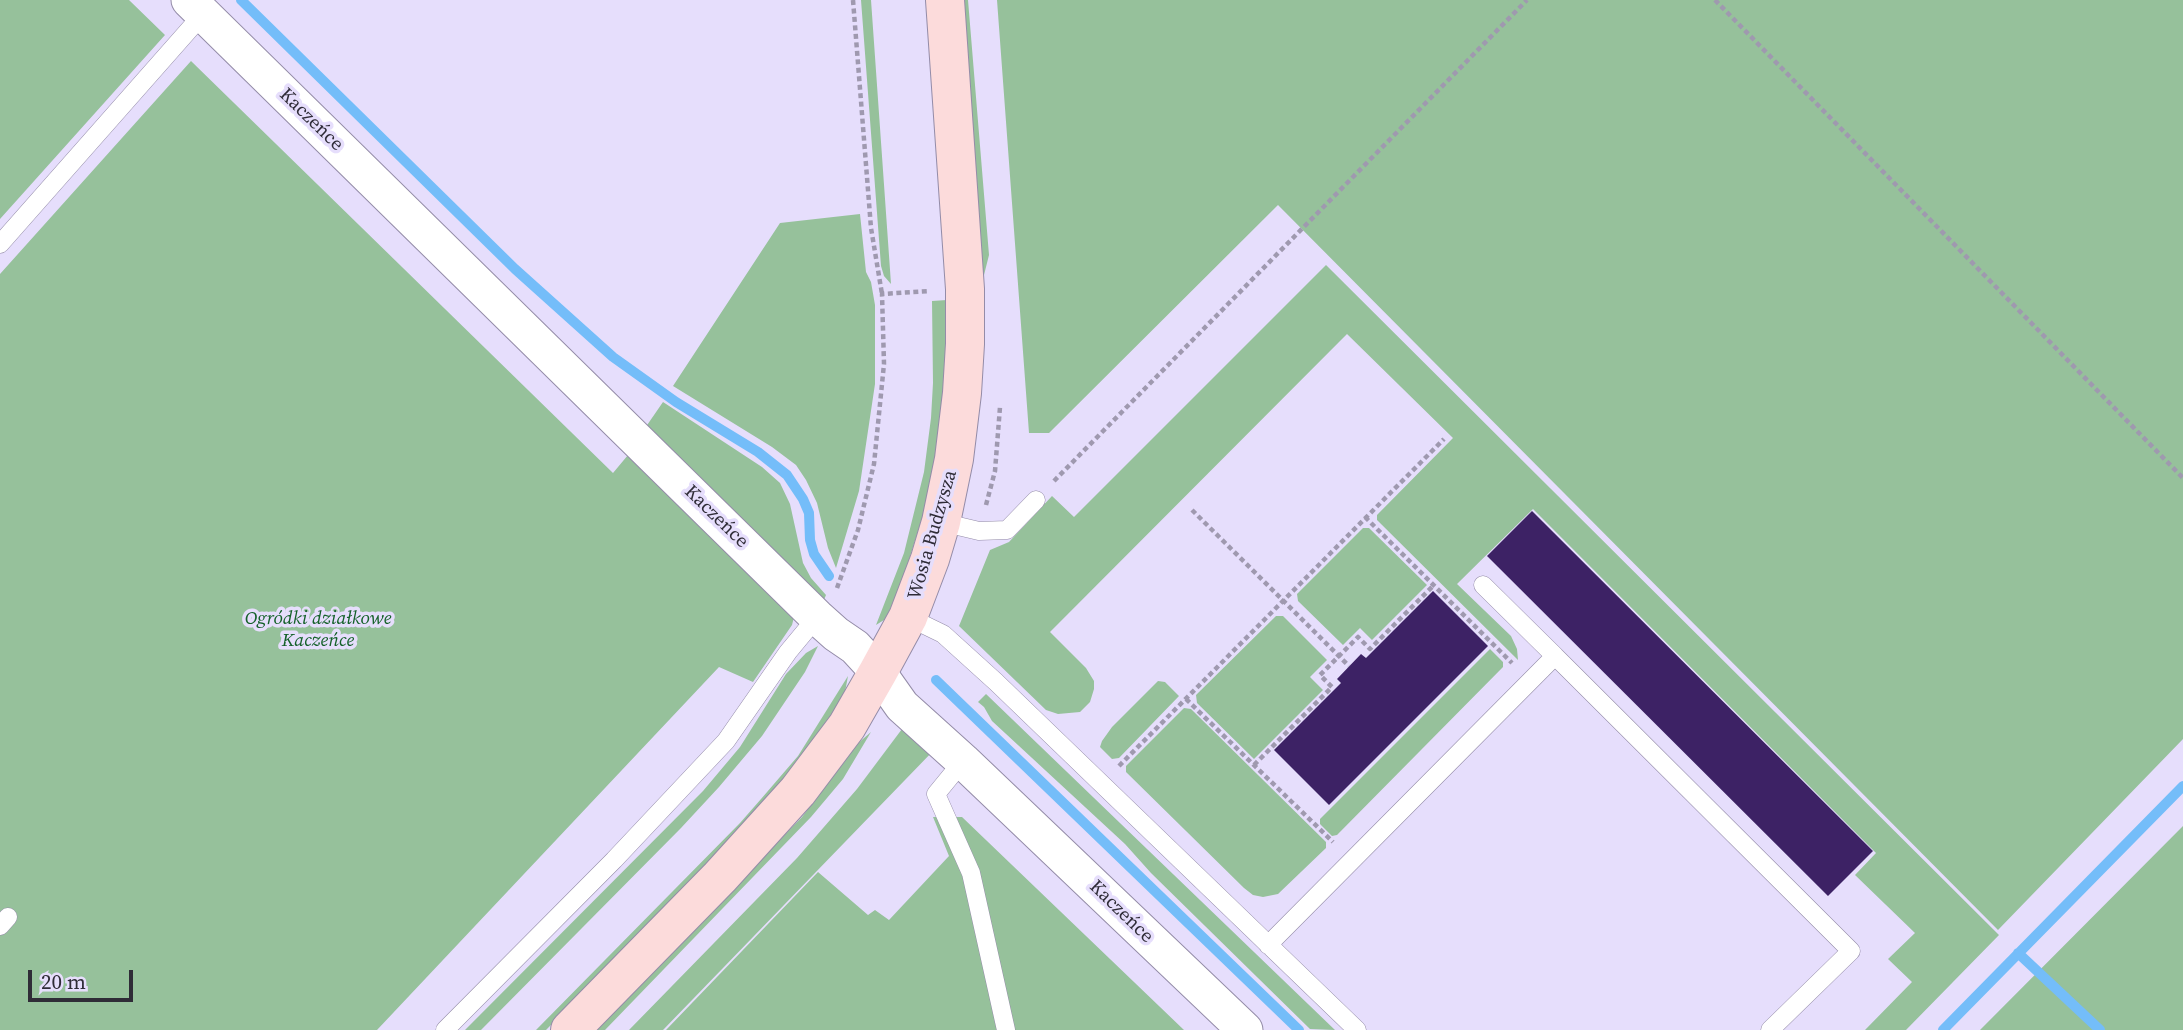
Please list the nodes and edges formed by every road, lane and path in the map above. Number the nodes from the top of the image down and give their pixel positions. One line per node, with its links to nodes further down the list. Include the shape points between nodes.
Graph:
1 (853, 0): 8 (path, via 871,228)
2 (945, 0): 7 (street, Wosia Budzysza)
3 (1527, 0): 11 (path)
4 (1715, 0): 10 (path)
5 (196, 7): 6 (lane); 18 (street, Kaczeńce)
6 (0, 244)
7 (965, 289): 8 (path); 14 (street, Wosia Budzysza, via 962,393)
8 (882, 294): 18 (path, via 884,364 874,464 848,561 832,598)
9 (1444, 439): 13 (path)
10 (2183, 478)
11 (1036, 500): 14 (lane, via 1007,530 979,531)
12 (1192, 510): 17 (path)
13 (1365, 517): 15 (path); 17 (path)
14 (940, 522): 19 (street, Wosia Budzysza)
15 (1434, 585): 20 (path, via 1370,649 1358,637); 24 (path)
16 (1483, 585): 21 (lane)
17 (1283, 601): 20 (path); 25 (path)
18 (817, 617): 23 (street, Kaczeńce); 31 (lane, via 726,741)
19 (908, 617): 23 (street, Wosia Budzysza); 30 (lane, via 943,634 996,682)
20 (1340, 656): 22 (path); 27 (path, via 1321,675 1332,687)
21 (1555, 656): 24 (lane); 36 (lane, via 1851,951)
22 (1349, 666)
23 (878, 672): 26 (street, Kaczeńce, via 902,706); 32 (street, Wosia Budzysza, via 847,726 798,791)
24 (1530, 680): 30 (lane)
25 (1186, 699): 27 (path); 28 (path)
26 (963, 761): 33 (lane, via 936,794 971,873); 34 (street, Kaczeńce)
27 (1254, 765): 29 (path)
28 (1115, 770)
29 (1336, 845)
30 (1268, 944): 35 (lane)
31 (445, 1030)
32 (570, 1030)
33 (1006, 1030)
34 (1245, 1030)
35 (1357, 1030)
36 (1770, 1030)

